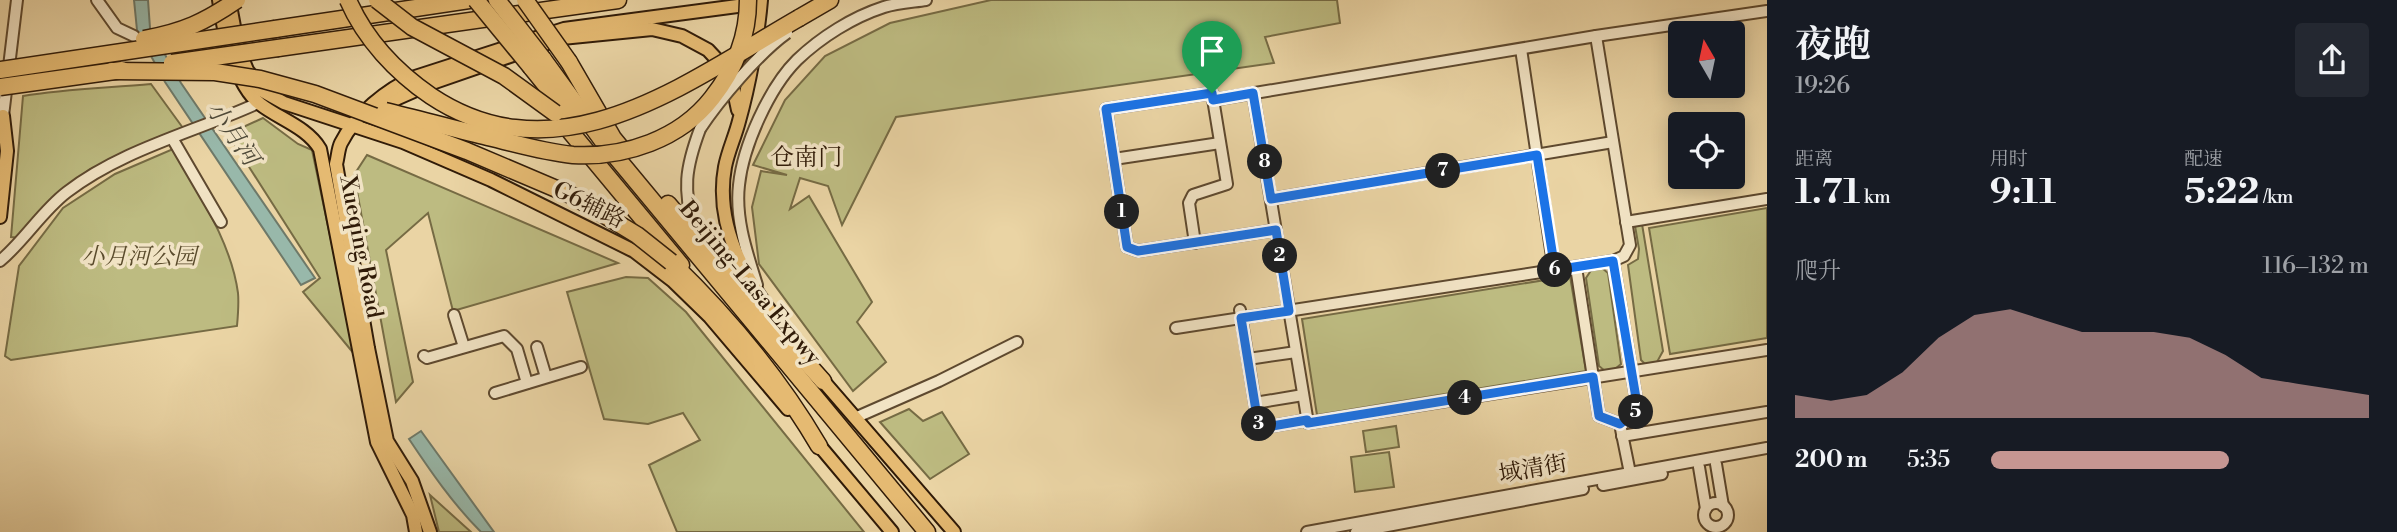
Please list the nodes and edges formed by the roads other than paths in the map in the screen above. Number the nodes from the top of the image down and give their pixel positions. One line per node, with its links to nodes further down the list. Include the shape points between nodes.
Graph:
1 (18, 0): 33 (street)
2 (97, 0): 21 (street, via 117,28)
3 (219, 0): 32 (main road, via 237,67)
4 (229, 0): 35 (main road, G6辅路, via 238,48 261,90 284,103)
5 (237, 0): 24 (highway, bridge, via 183,30)
6 (348, 0): 20 (highway, bridge, via 372,41 415,85 470,116 534,130 573,128 612,118)
7 (377, 0): 56 (highway, bridge, via 412,27 504,76 555,113)
8 (455, 0): 18 (highway)
9 (469, 0): 18 (highway)
10 (476, 0): 25 (highway, bridge)
11 (497, 0): 25 (highway, bridge)
12 (525, 0): 50 (highway, bridge, via 569,62 613,138)
13 (618, 0): 27 (highway, bridge)
14 (830, 0): 20 (highway)
15 (841, 0): 20 (street)
16 (926, 0): 57 (street, via 885,7 842,26 797,60 780,81 752,133 739,186 740,222)
17 (756, 1): 30 (highway, bridge, via 742,46 720,89 685,125 644,146 575,155 536,149); 34 (main road); 35 (main road, Xueqing Road, via 564,29 396,85)
18 (423, 6): 26 (highway, bridge)
19 (1767, 11): 22 (street)
20 (801, 20): 50 (street, bridge, via 763,54 701,130 686,178)
21 (134, 36)
22 (1596, 36): 23 (street); 39 (street)
23 (1521, 49): 29 (street); 42 (street)
24 (0, 60)
25 (537, 63): 95 (highway, Beijing-Lasa Expwy, via 722,300); 96 (highway, Beijing-Lasa Expwy)
26 (0, 70)
27 (111, 71): 28 (highway, bridge); 30 (highway, bridge, via 215,72)
28 (0, 87)
29 (1253, 93): 31 (street); 44 (street)
30 (315, 94): 56 (highway, bridge, via 573,196 637,235)
31 (1213, 100): 41 (street); 43 (street, via 1212,93 1106,109)
32 (258, 103): 37 (street); 38 (main road)
33 (3, 116): 36 (main road); 46 (main road, via 8,151)
34 (740, 121): 35 (main road, via 732,82 715,57 682,36 652,29 562,38 398,97); 57 (main road, via 724,168 725,218 742,267)
35 (354, 126): 40 (main road, Xueqing Road); 83 (main road, G6辅路, via 491,180 634,251 710,317)
36 (0, 138)
37 (172, 138): 47 (street); 52 (street, via 67,192)
38 (314, 139): 40 (main road); 92 (main road, Xueqing Road, via 322,157 377,442 413,515)
39 (1613, 142): 42 (street); 48 (street)
40 (341, 143): 93 (main road, Xueqing Road, via 336,164 387,441 412,481)
41 (1220, 143): 43 (street); 51 (street, via 1227,184 1193,195 1189,203)
42 (1537, 155): 44 (street); 55 (street)
43 (1114, 159): 51 (street, via 1127,247 1138,251)
44 (1271, 199): 49 (street)
45 (1767, 199): 48 (street)
46 (0, 216)
47 (221, 222)
48 (1626, 222): 53 (street, via 1630,245 1624,256)
49 (1276, 230): 51 (street); 58 (street)
50 (694, 233): 73 (highway)
51 (1195, 243)
52 (0, 261)
53 (1613, 261): 54 (street); 70 (street)
54 (1576, 267): 55 (street); 72 (street)
55 (1555, 270): 58 (street)
56 (706, 296): 83 (highway, via 794,404)
57 (760, 298): 73 (main road)
58 (1289, 311): 59 (street); 66 (street)
59 (1241, 314): 61 (street); 68 (street)
60 (454, 316): 64 (street)
61 (1176, 328)
62 (1017, 342): 79 (street)
63 (537, 346): 71 (street)
64 (464, 347): 67 (street); 74 (street, via 504,337 517,349)
65 (1767, 350): 70 (street)
66 (1296, 352): 68 (street); 76 (street)
67 (424, 356)
68 (1248, 359): 77 (street)
69 (581, 367): 71 (street)
70 (1631, 372): 72 (street); 81 (street, via 1638,410)
71 (546, 377): 74 (street)
72 (1593, 377): 80 (street); 81 (street, via 1599,416)
73 (823, 381): 79 (main road)
74 (527, 383): 75 (street)
75 (495, 393)
76 (1303, 395): 77 (street); 80 (street)
77 (1255, 403): 80 (street, via 1262,426)
78 (1767, 412): 82 (street)
79 (857, 418): 97 (main road)
80 (1307, 420)
81 (1620, 424): 82 (street)
82 (1622, 436): 88 (street)
83 (819, 446): 94 (main road, G6辅路)
84 (1767, 448): 88 (street, 域清街)
85 (1767, 455): 86 (street, 域清街)
86 (1717, 464): 87 (street, 域清街); 89 (street)
87 (1699, 467): 88 (street, 域清街); 90 (street)
88 (1630, 477): 98 (street, 域清街); 99 (street, 域清街)
89 (1723, 506): 90 (street); 91 (street, via 1727,520)
90 (1706, 509): 91 (street)
91 (1709, 529)
92 (416, 532)
93 (430, 532)
94 (892, 532)
95 (917, 532)
96 (927, 532)
97 (954, 532)
98 (1307, 532)
99 (1356, 532)

